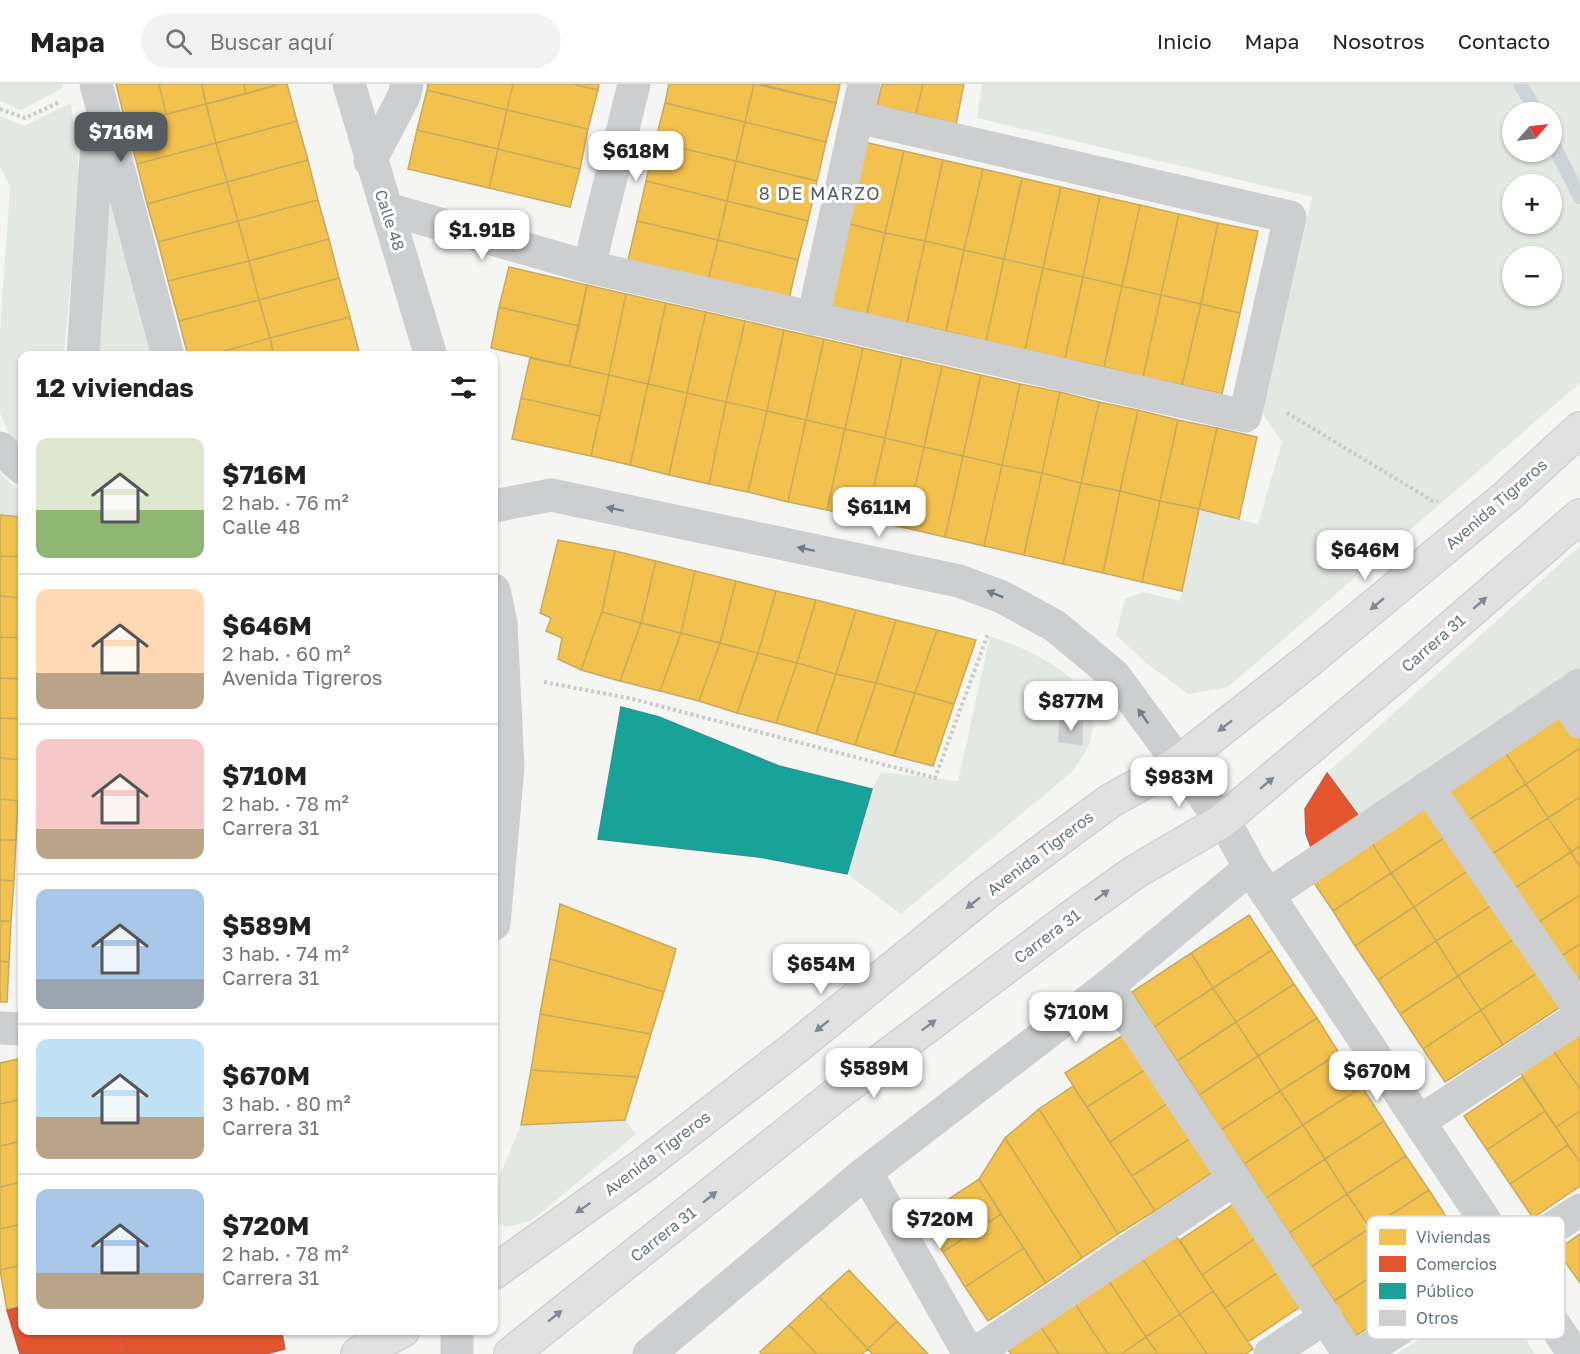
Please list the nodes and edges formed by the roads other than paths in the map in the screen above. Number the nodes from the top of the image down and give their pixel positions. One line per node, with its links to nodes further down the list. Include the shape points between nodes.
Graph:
1 (349, 84): 7 (street, Calle 48)
2 (407, 84): 7 (street)
3 (634, 84): 9 (street)
4 (864, 84): 6 (street)
5 (98, 90): 11 (street); 12 (street)
6 (856, 117): 10 (street); 10 (street, via 1290,217 1245,416)
7 (370, 161): 8 (street, Calle 48)
8 (388, 209): 9 (street); 13 (street, Calle 48)
9 (589, 267): 10 (street)
10 (813, 319)
11 (83, 351)
12 (167, 351)
13 (430, 351)
14 (1580, 429): 21 (main road, Avenida Tigreros, one-way to 21, via 1399,586)
15 (0, 448): 16 (street)
16 (18, 464)
17 (498, 505): 21 (street, one-way to 17, via 1114,675 1074,639 1002,597 959,581 551,495)
18 (1580, 516): 23 (main road, Carrera 31, one-way to 18)
19 (498, 609): 25 (street, via 508,767)
20 (1574, 701): 22 (street)
21 (1177, 764): 23 (street); 38 (main road, Avenida Tigreros, one-way to 38, via 1081,822 645,1164)
22 (1428, 786): 26 (street); 28 (street)
23 (1222, 821): 24 (street); 46 (main road, Carrera 31, one-way to 23, via 838,1094 1072,917 1135,872)
24 (1250, 868): 26 (street); 27 (street)
25 (498, 879)
26 (1270, 894): 32 (street)
27 (1108, 986): 33 (street); 34 (street)
28 (1580, 1010)
29 (1580, 1016): 32 (street)
30 (0, 1028): 31 (street)
31 (18, 1029)
32 (1420, 1121): 36 (street)
33 (866, 1172): 47 (street); 48 (street)
34 (1234, 1179): 39 (street); 49 (street)
35 (1580, 1210): 37 (street)
36 (1483, 1216)
37 (1565, 1220)
38 (498, 1269)
39 (1326, 1317): 50 (street); 51 (street)
40 (394, 1335): 44 (main road)
41 (457, 1335): 45 (street)
42 (1384, 1339): 52 (street)
43 (1564, 1339): 53 (street)
44 (358, 1354)
45 (457, 1354)
46 (511, 1354)
47 (649, 1354)
48 (969, 1354)
49 (974, 1354)
50 (1270, 1354)
51 (1349, 1354)
52 (1361, 1354)
53 (1574, 1354)

